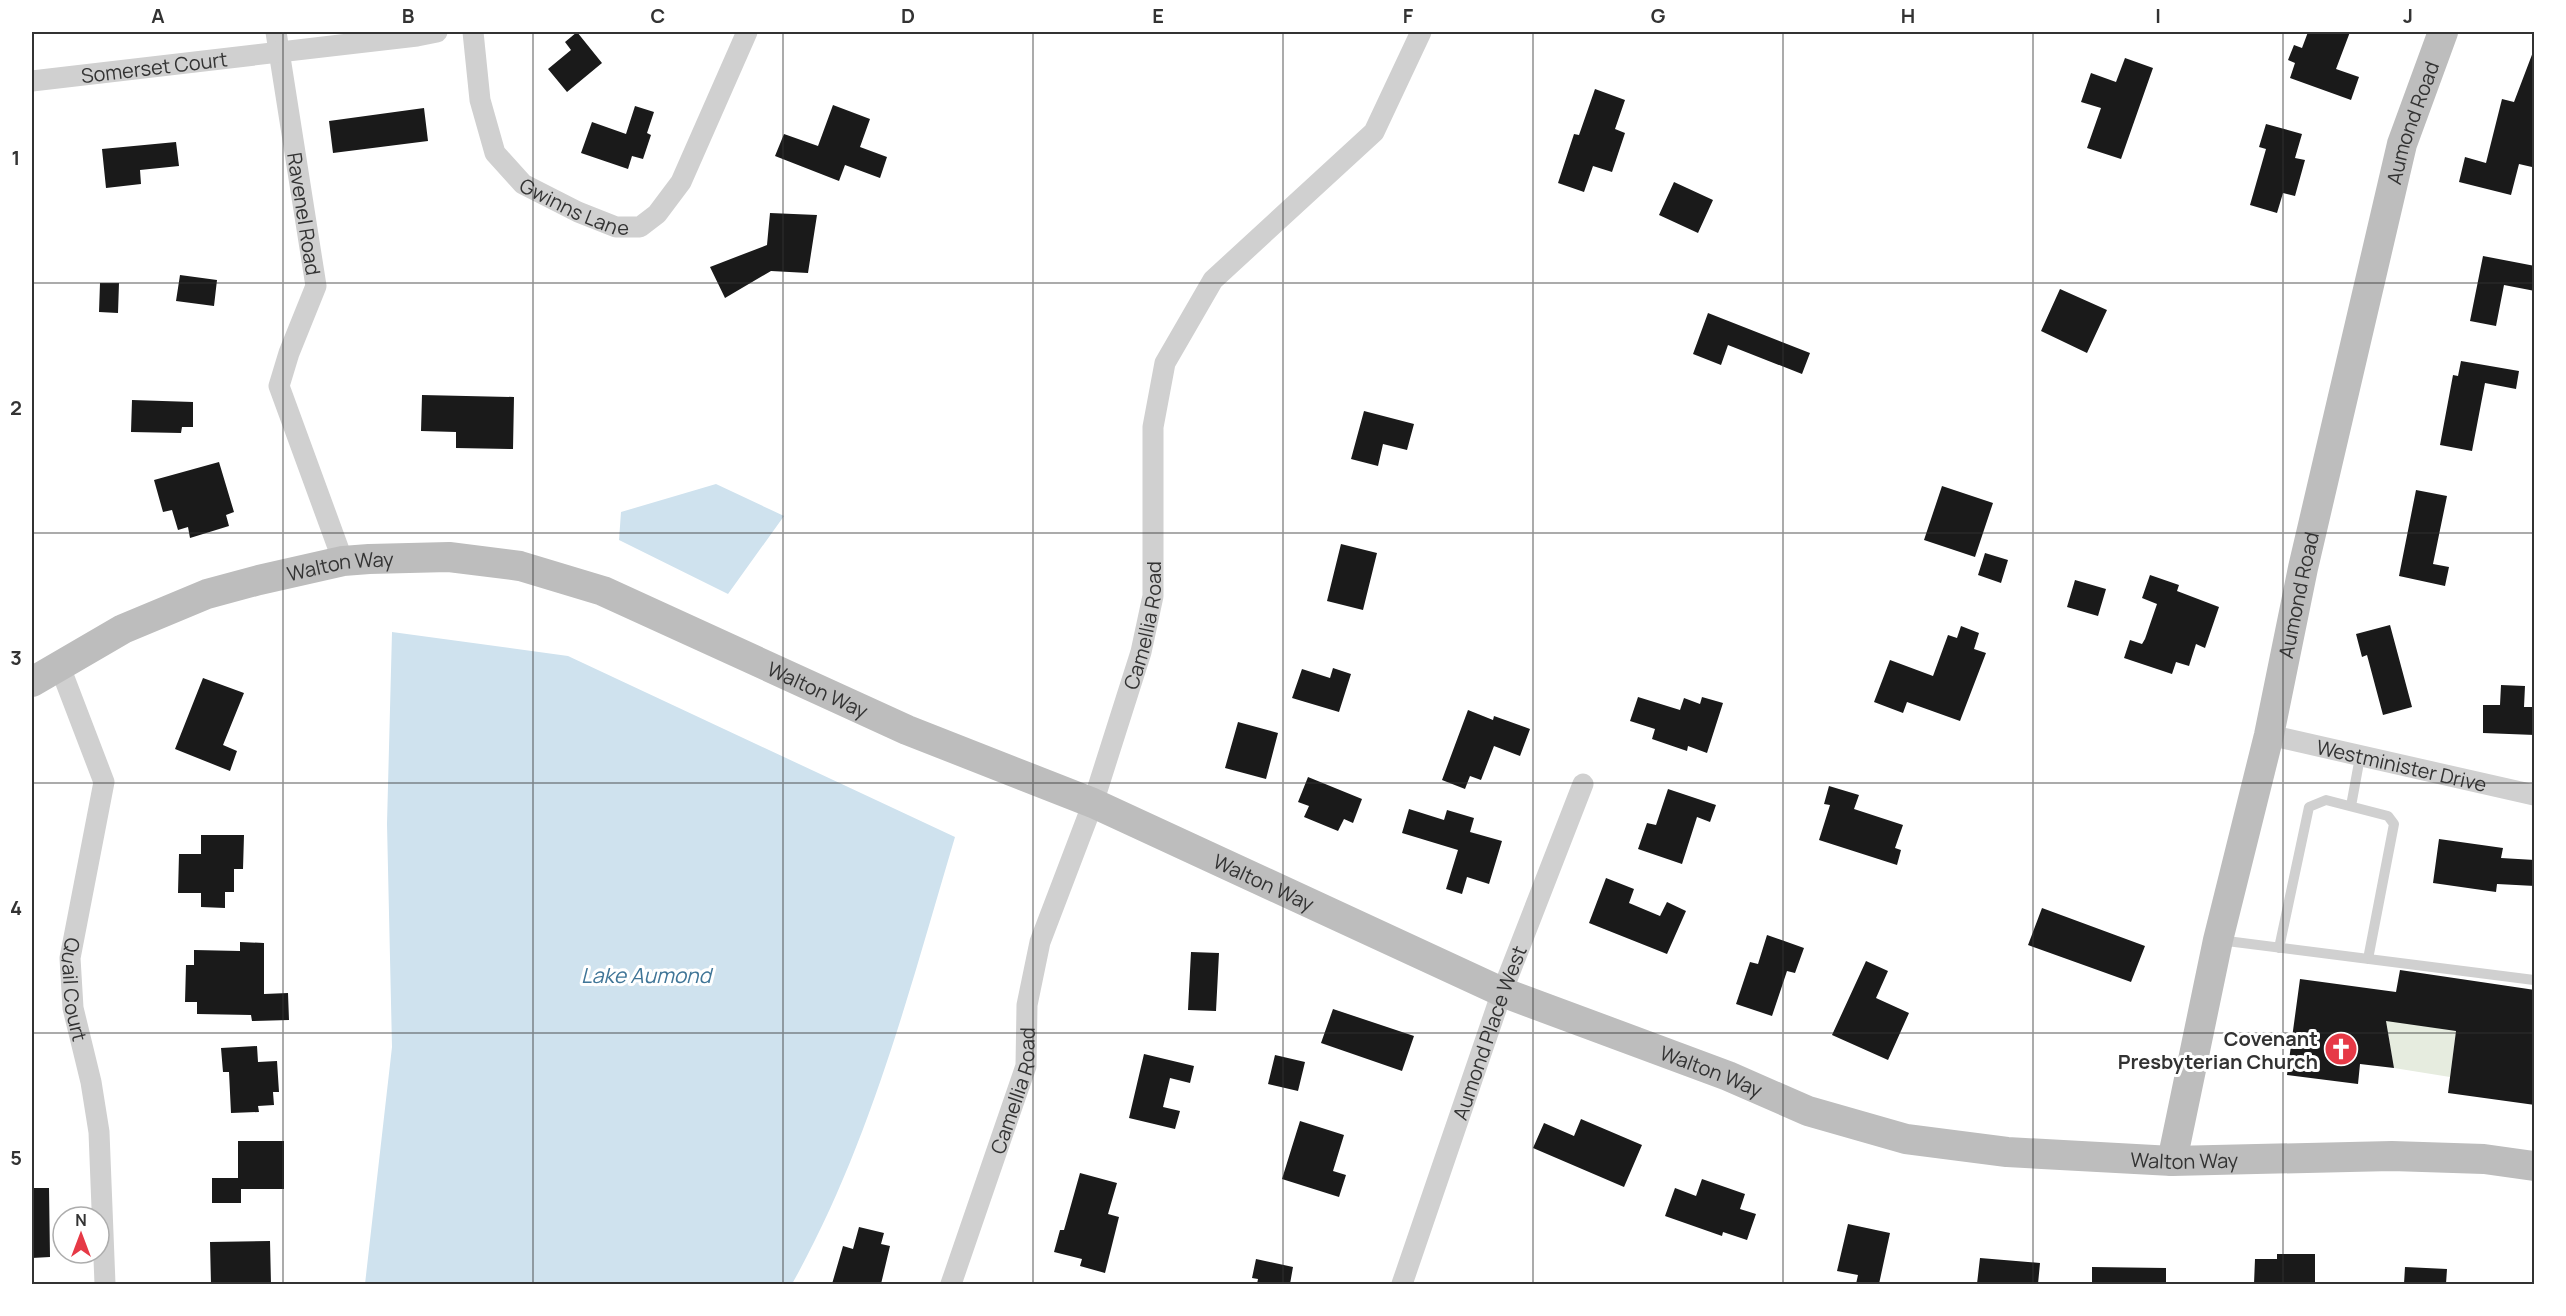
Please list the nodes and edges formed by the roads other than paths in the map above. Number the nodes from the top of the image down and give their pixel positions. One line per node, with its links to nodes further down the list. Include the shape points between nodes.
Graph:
1 (437, 32): 6 (street, Somerset Court)
2 (473, 32): 3 (street, Gwinns Lane, via 480,100 495,153 523,184 616,227 640,227 657,214 681,182)
3 (747, 32)
4 (2443, 32): 11 (main road, Aumond Road, via 2402,144 2303,568)
5 (1421, 33): 15 (street, Camellia Road, via 1374,132 1213,280 1165,363 1154,427 1153,596 1141,652)
6 (277, 42): 7 (street, Somerset Court); 8 (street, Ravenel Road, via 316,286 279,386)
7 (32, 81)
8 (343, 561): 9 (main road, Walton Way, via 207,594 123,629); 15 (main road, Walton Way, via 449,557 520,566 603,591 907,730)
9 (60, 667): 10 (main road, Walton Way); 24 (street, Quail Court, via 104,782 70,958 74,1008 99,1132)
10 (32, 682)
11 (2269, 735): 12 (street, Westminister Drive); 17 (main road, Aumond Road)
12 (2360, 757): 14 (street, Westminister Drive); 16 (lane)
13 (1583, 784): 21 (street, Aumond Place West)
14 (2535, 795)
15 (1093, 803): 21 (main road, Walton Way); 25 (street, Camellia Road, via 1040,942 1027,1005 1026,1066)
16 (2350, 806): 18 (lane, via 2326,800 2309,807); 19 (lane, via 2388,816 2394,824)
17 (2218, 940): 18 (lane); 22 (main road, Aumond Road)
18 (2279, 948): 19 (lane)
19 (2368, 959): 20 (lane)
20 (2535, 980)
21 (1502, 992): 22 (main road, Walton Way, via 1728,1076 1808,1111 1906,1139 2007,1152); 26 (street, Aumond Place West)
22 (2172, 1161): 23 (main road, Walton Way, via 2392,1156 2484,1159)
23 (2535, 1166)
24 (105, 1284)
25 (951, 1284)
26 (1402, 1284)

